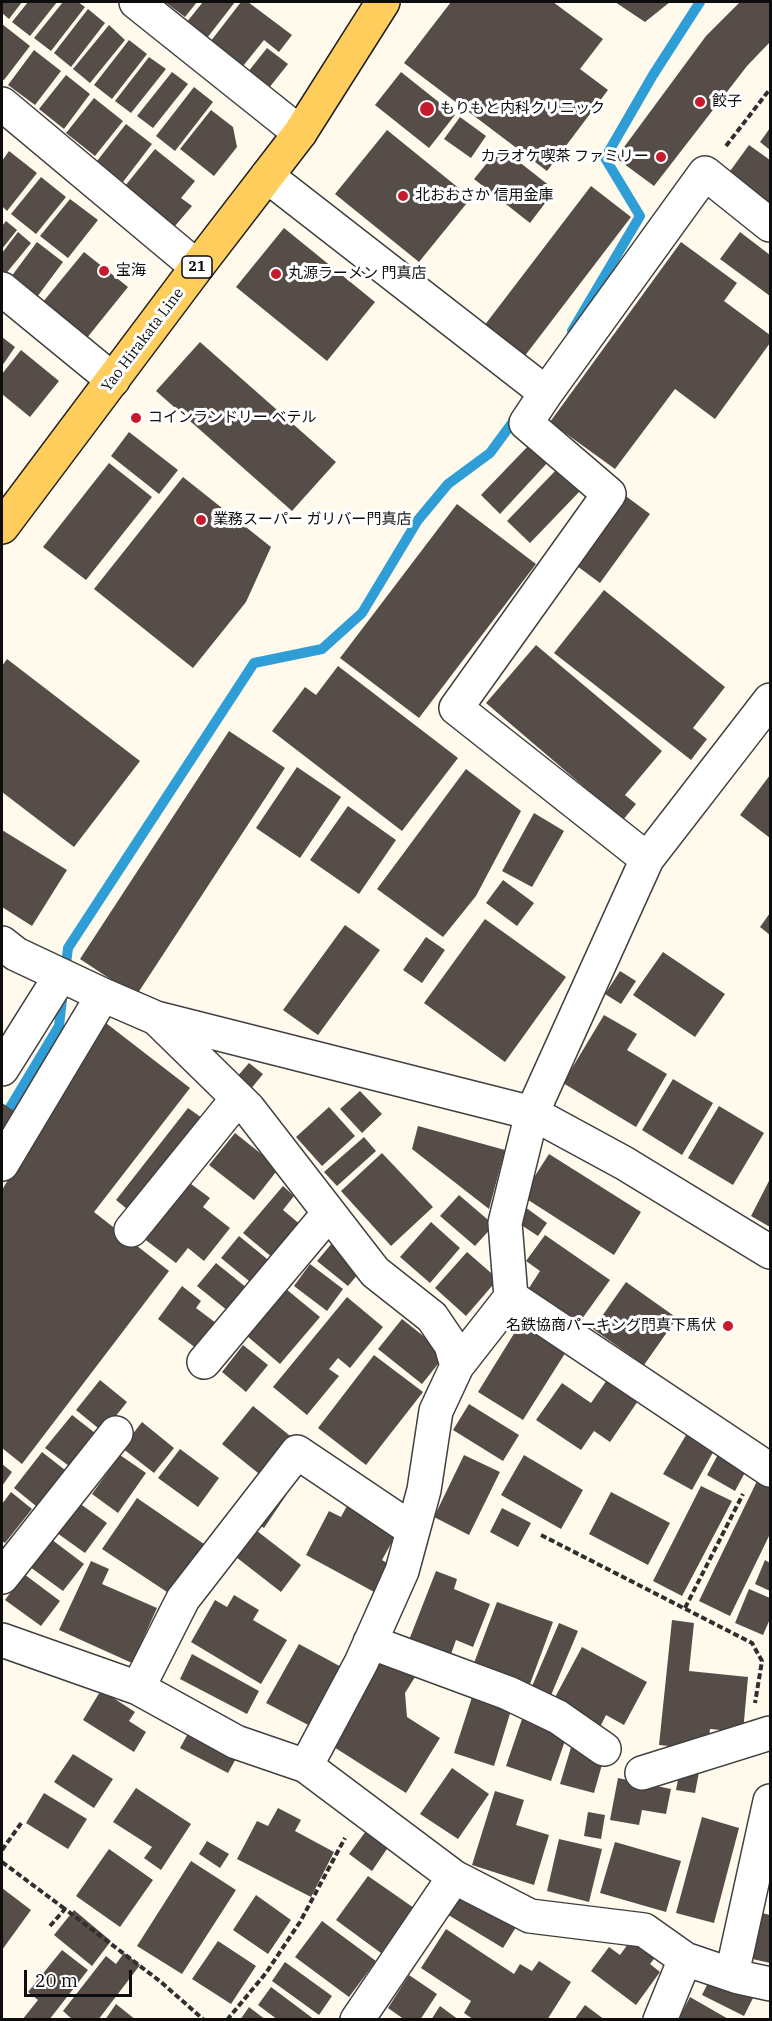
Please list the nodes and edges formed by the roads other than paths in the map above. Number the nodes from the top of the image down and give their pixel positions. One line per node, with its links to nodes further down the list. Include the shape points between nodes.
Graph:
1 (136, 2): 4 (street)
2 (383, 2): 4 (main road, Yao Hirakata Line / 21)
3 (2, 104): 7 (street)
4 (300, 134): 5 (main road, Yao Hirakata Line / 21)
5 (267, 176): 7 (main road, Yao Hirakata Line / 21); 10 (street)
6 (771, 225): 10 (street, via 705,172)
7 (197, 267): 9 (main road, Yao Hirakata Line / 21)
8 (2, 289): 9 (street)
9 (113, 380): 11 (main road, Yao Hirakata Line / 21)
10 (546, 393): 13 (street, via 526,423 609,494 456,708)
11 (2, 527)
12 (771, 700): 13 (street)
13 (647, 859): 20 (street)
14 (2, 943): 15 (street)
15 (60, 975): 16 (street); 18 (street)
16 (103, 995): 17 (street); 21 (street)
17 (156, 1018): 19 (street); 20 (street)
18 (2, 1069)
19 (238, 1098): 22 (street); 23 (street)
20 (532, 1113): 24 (street, via 624,1163); 25 (street, via 505,1223)
21 (2, 1164)
22 (329, 1213): 26 (street); 27 (street, via 375,1272 432,1317 451,1345)
23 (131, 1230)
24 (771, 1252)
25 (511, 1297): 27 (street); 29 (street)
26 (204, 1362)
27 (457, 1366): 30 (street, via 436,1411 424,1490)
28 (116, 1433): 31 (street)
29 (765, 1466)
30 (413, 1530): 33 (street, via 402,1571); 34 (street, via 297,1452 183,1599)
31 (2, 1577)
32 (2, 1640): 34 (street)
33 (370, 1642): 36 (street, via 508,1693 558,1717); 37 (street)
34 (138, 1688): 37 (street, via 236,1742)
35 (762, 1722): 38 (street)
36 (604, 1749)
37 (306, 1766): 40 (street)
38 (642, 1773)
39 (771, 1801): 42 (street)
40 (454, 1878): 41 (street, via 530,1916 644,1930); 44 (street)
41 (685, 1959): 42 (street); 45 (street)
42 (732, 1974): 43 (street)
43 (771, 1984)
44 (357, 2019)
45 (660, 2019)

